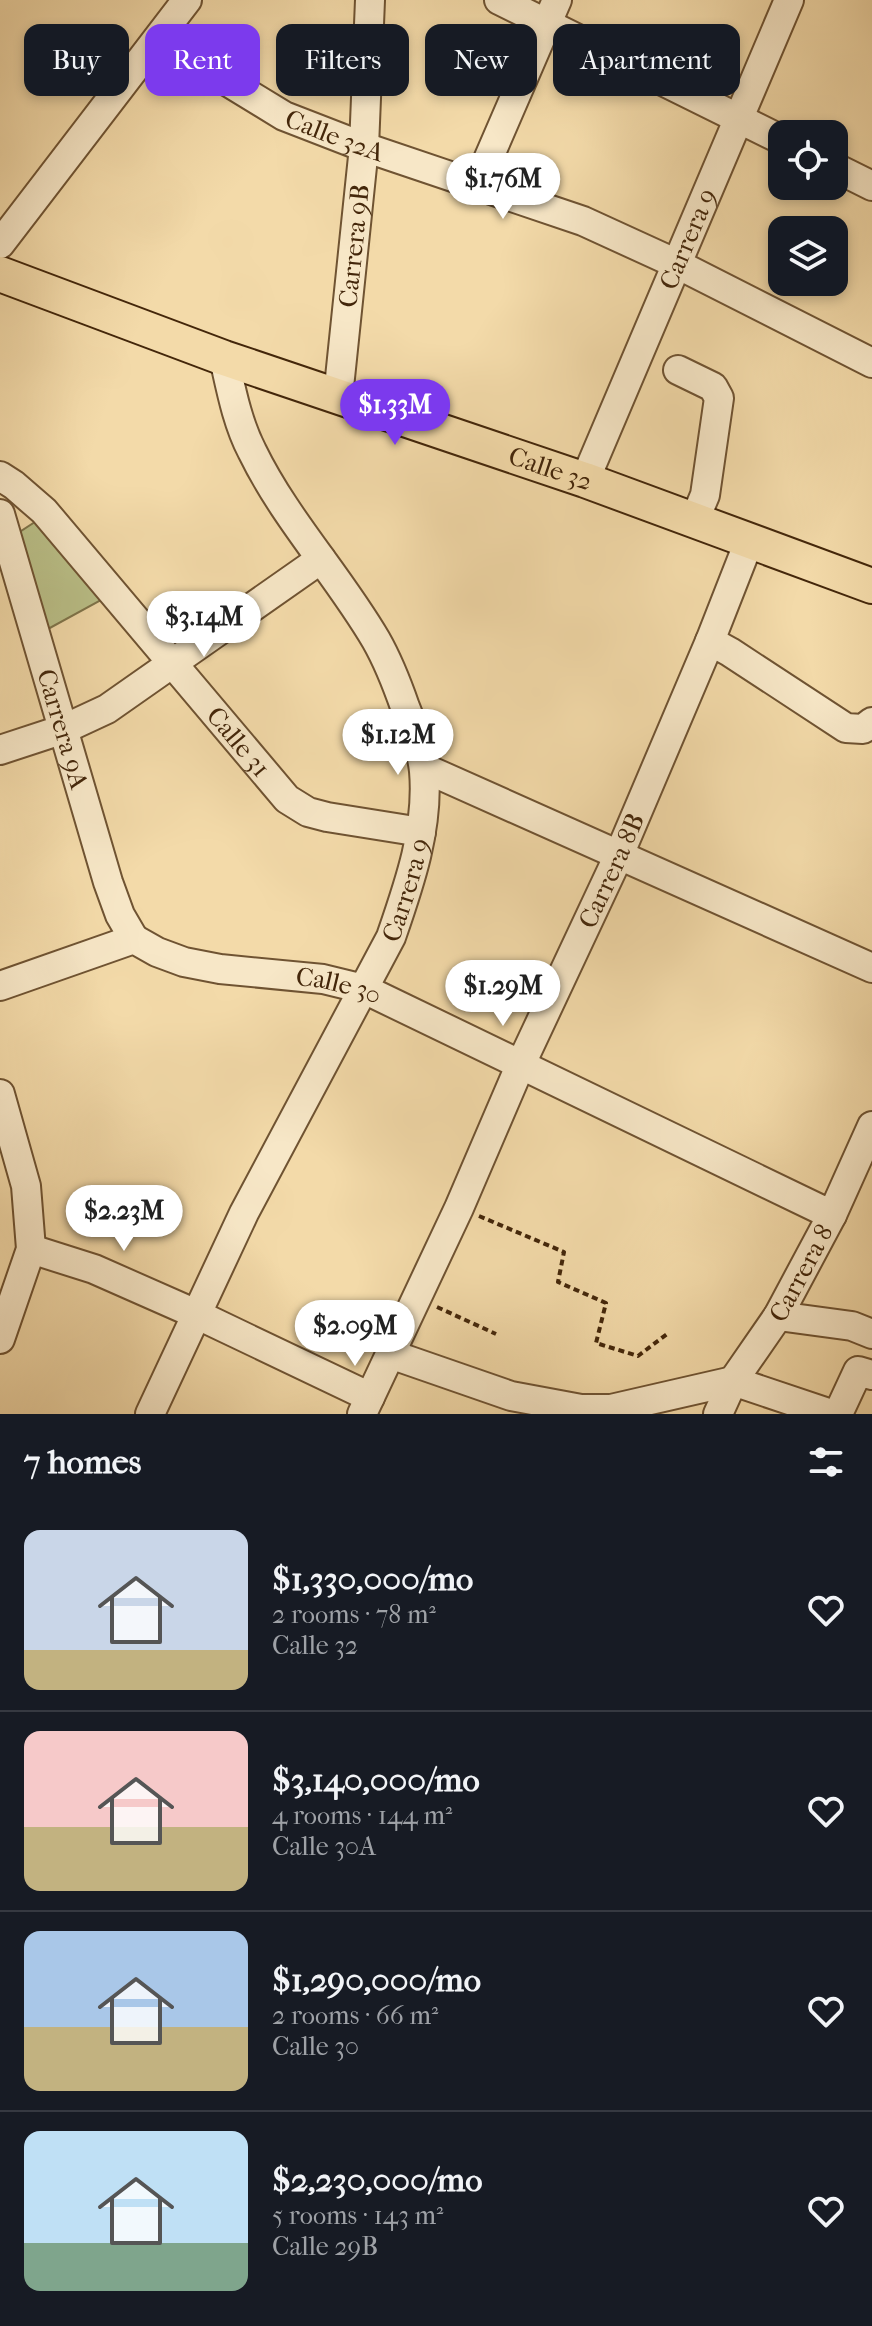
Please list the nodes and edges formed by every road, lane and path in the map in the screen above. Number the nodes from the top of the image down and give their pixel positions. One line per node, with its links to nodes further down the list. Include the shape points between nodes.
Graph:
1 (187, 0): 6 (street)
2 (370, 0): 11 (street, Carrera 9B)
3 (499, 0): 5 (street)
4 (789, 0): 9 (street, Carrera 9)
5 (551, 12): 9 (street); 13 (street)
6 (169, 24)
7 (145, 56): 15 (street)
8 (251, 96): 11 (street, Calle 32A, via 284,116)
9 (739, 118): 10 (street); 16 (street, Carrera 9)
10 (768, 133)
11 (364, 147): 13 (street, Calle 32A); 21 (street, Carrera 9B)
12 (848, 174): 14 (street)
13 (477, 185): 16 (street, Calle 32A, via 583,221)
14 (872, 186)
15 (0, 244)
16 (677, 264): 19 (street, Calle 32A); 23 (street, Carrera 9)
17 (0, 274): 18 (main road, Calle 32)
18 (224, 358): 21 (main road, Calle 32); 27 (street, Carrera 9, via 250,449)
19 (872, 363)
20 (678, 370): 25 (street, via 713,387 719,398 705,495)
21 (338, 397): 23 (main road, Calle 32)
22 (0, 476): 30 (street, Calle 31, via 44,511)
23 (585, 480): 25 (main road, Calle 32)
24 (0, 514): 32 (street, Carrera 9A)
25 (695, 519): 26 (main road, Calle 32)
26 (750, 539): 28 (main road, Calle 32); 29 (street, Carrera 8B)
27 (321, 559): 30 (street); 34 (street, Carrera 9, via 376,640 413,726)
28 (872, 586)
29 (710, 641): 31 (street, via 846,728 863,729); 36 (street, Carrera 8B)
30 (173, 662): 32 (street, via 107,709); 35 (street, Calle 31, via 287,799 327,817)
31 (872, 722)
32 (64, 729): 33 (street); 37 (street, Carrera 9A, via 108,882)
33 (0, 750)
34 (424, 768): 35 (street, Carrera 9); 36 (street)
35 (421, 832): 40 (street, Carrera 9, via 391,937)
36 (619, 855): 38 (street); 41 (street, Carrera 8B)
37 (134, 939): 39 (street); 40 (street, Calle 30, via 184,962)
38 (872, 968)
39 (0, 986)
40 (364, 989): 41 (street, Calle 30); 48 (street, Carrera 9)
41 (520, 1066): 44 (street, Carrera 8B); 45 (street, Calle 30)
42 (0, 1094): 46 (street, via 26,1186)
43 (872, 1126): 45 (street, Carrera 8)
44 (459, 1208): 47 (street, Carrera 8B); 51 (path, via 564,1252 558,1282 606,1303 596,1343 638,1356)
45 (832, 1215): 49 (street, Carrera 8)
46 (30, 1235): 48 (street); 53 (street)
47 (414, 1303): 50 (path); 54 (street, Carrera 8B)
48 (196, 1314): 57 (street); 59 (street, Carrera 9)
49 (778, 1316): 52 (street, via 852,1326); 56 (street, Carrera 8)
50 (496, 1334)
51 (667, 1334)
52 (872, 1334)
53 (0, 1339)
54 (393, 1350): 57 (street, Carrera 8B); 58 (street)
55 (865, 1373): 62 (street)
56 (733, 1381): 58 (street, via 611,1409); 60 (street, Carrera 8); 61 (street)
57 (366, 1405)
58 (506, 1405)
59 (150, 1414)
60 (718, 1414)
61 (831, 1414)
62 (838, 1414)

